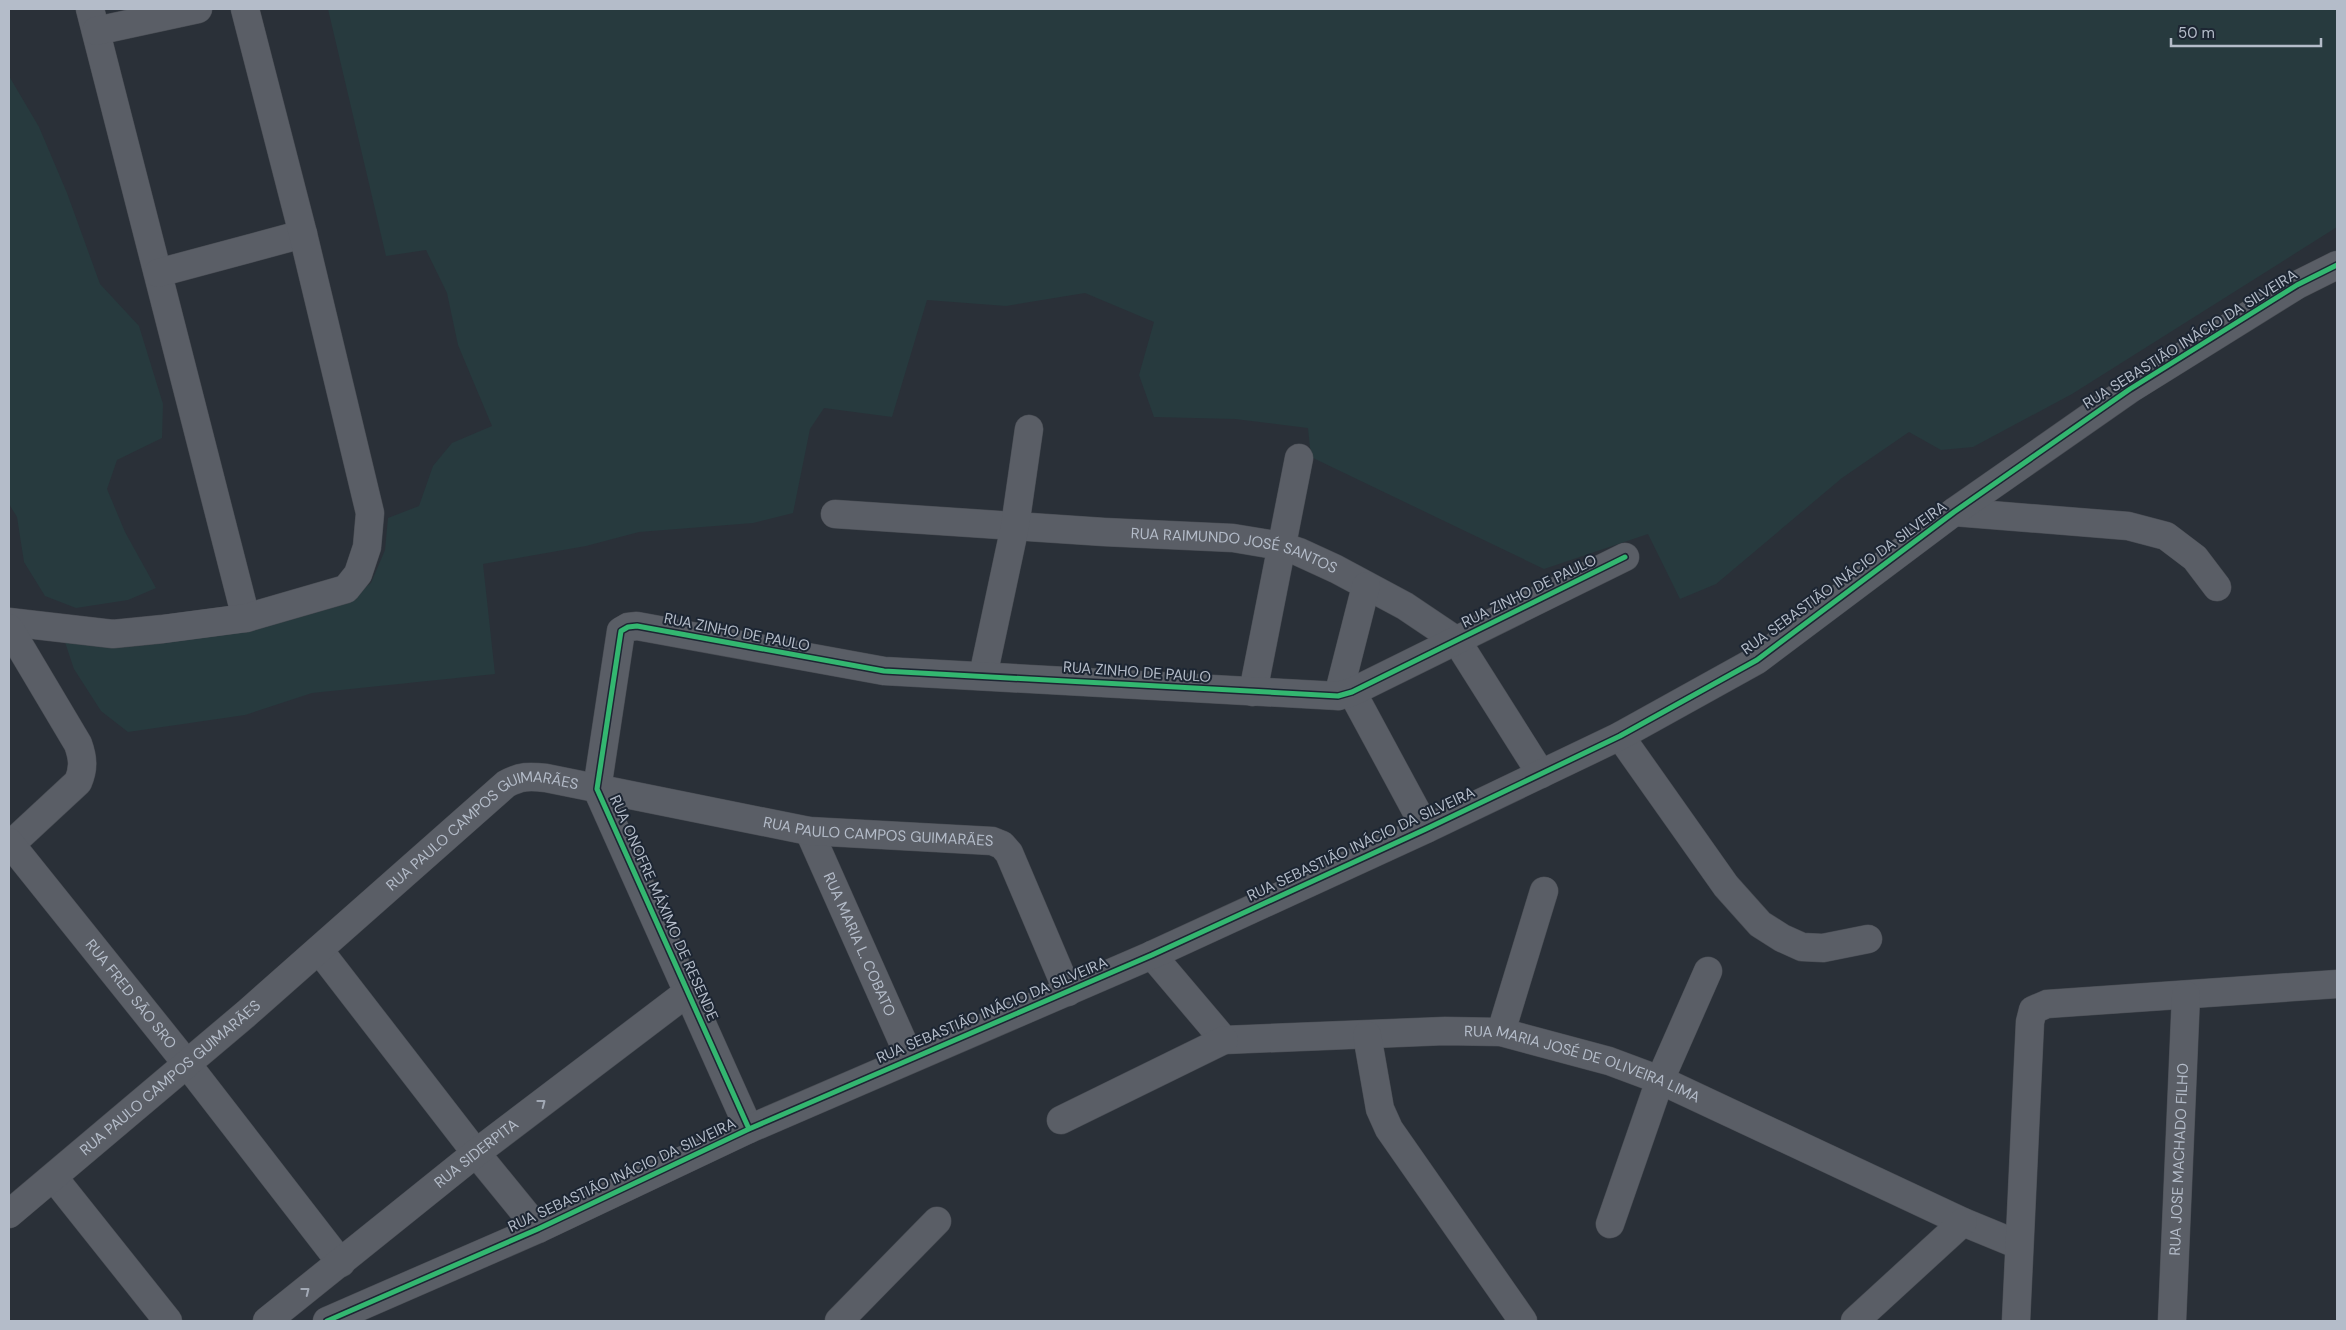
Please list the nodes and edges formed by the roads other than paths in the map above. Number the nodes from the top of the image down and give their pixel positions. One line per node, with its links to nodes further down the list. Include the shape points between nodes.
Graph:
1 (198, 9): 3 (street)
2 (245, 9): 4 (street)
3 (93, 20): 6 (street)
4 (303, 234): 6 (street); 16 (street, via 370,513 367,547 358,574 346,589)
5 (2337, 265): 9 (street, RUA SEBASTIÃO INÁCIO DA SILVEIRA, via 2297,285 2130,389)
6 (158, 273): 16 (street)
7 (1029, 429): 11 (street)
8 (1299, 458): 12 (street)
9 (1954, 512): 15 (street, via 2128,526 2166,536 2195,558); 24 (street, RUA SEBASTIÃO INÁCIO DA SILVEIRA, via 1757,660)
10 (835, 514): 11 (street, RUA RAIMUNDO JOSÉ SANTOS)
11 (1015, 526): 12 (street, RUA RAIMUNDO JOSÉ SANTOS, via 1233,538); 21 (street)
12 (1282, 546): 14 (street, RUA RAIMUNDO JOSÉ SANTOS); 22 (street)
13 (1625, 557): 20 (street, RUA ZINHO DE PAULO)
14 (1366, 586): 20 (street, RUA RAIMUNDO JOSÉ SANTOS, via 1405,606); 23 (street)
15 (2217, 587)
16 (246, 618): 17 (street, via 113,634)
17 (9, 622)
18 (9, 628): 29 (street, via 78,744 83,759 78,782)
19 (621, 632): 21 (street, RUA ZINHO DE PAULO, via 637,626 884,671); 26 (street, RUA ONOFRE MÁXIMO DE RESENDE)
20 (1457, 641): 23 (street, RUA ZINHO DE PAULO); 25 (street, RUA RAIMUNDO JOSÉ SANTOS)
21 (983, 676): 22 (street, RUA ZINHO DE PAULO)
22 (1253, 692): 23 (street, RUA ZINHO DE PAULO)
23 (1345, 694): 27 (street)
24 (1620, 736): 25 (street, RUA SEBASTIÃO INÁCIO DA SILVEIRA); 31 (street, via 1726,886 1760,924 1802,947 1823,948)
25 (1541, 774): 27 (street, RUA SEBASTIÃO INÁCIO DA SILVEIRA)
26 (597, 789): 28 (street, RUA PAULO CAMPOS GUIMARÃES); 32 (street, RUA PAULO CAMPOS GUIMARÃES, via 530,776 518,777 506,784); 36 (street, RUA ONOFRE MÁXIMO DE RESENDE)
27 (1426, 829): 33 (street, RUA SEBASTIÃO INÁCIO DA SILVEIRA)
28 (810, 830): 37 (street, RUA PAULO CAMPOS GUIMARÃES, via 992,841 1002,845 1009,853); 42 (street, RUA MARIA L. COBATO)
29 (9, 844): 43 (street, RUA FRED SÃO SRO)
30 (1544, 891): 39 (street)
31 (1868, 938)
32 (319, 950): 43 (street, RUA PAULO CAMPOS GUIMARÃES); 47 (street)
33 (1152, 955): 37 (street, RUA SEBASTIÃO INÁCIO DA SILVEIRA); 41 (street)
34 (1708, 971): 44 (street)
35 (2337, 984): 38 (street)
36 (688, 992): 46 (street, RUA ONOFRE MÁXIMO DE RESENDE); 47 (street, RUA SIDERPITA, one-way to 36)
37 (1068, 992): 42 (street, RUA SEBASTIÃO INÁCIO DA SILVEIRA)
38 (2186, 995): 54 (street, via 2047,1004 2033,1010); 63 (street, RUA JOSE MACHADO FILHO)
39 (1501, 1032): 40 (street, RUA MARIA JOSÉ DE OLIVEIRA LIMA); 44 (street, RUA MARIA JOSÉ DE OLIVEIRA LIMA, via 1608,1061)
40 (1367, 1035): 41 (street, RUA MARIA JOSÉ DE OLIVEIRA LIMA); 60 (street, via 1380,1110 1389,1129)
41 (1224, 1040): 45 (street)
42 (910, 1058): 46 (street, RUA SEBASTIÃO INÁCIO DA SILVEIRA)
43 (187, 1064): 48 (street, RUA PAULO CAMPOS GUIMARÃES); 55 (street, RUA FRED SÃO SRO)
44 (1660, 1080): 51 (street, RUA MARIA JOSÉ DE OLIVEIRA LIMA); 52 (street)
45 (1061, 1120)
46 (749, 1129): 53 (street, RUA SEBASTIÃO INÁCIO DA SILVEIRA)
47 (476, 1153): 53 (street); 55 (street, RUA SIDERPITA)
48 (54, 1178): 49 (street, RUA PAULO CAMPOS GUIMARÃES); 56 (street)
49 (9, 1214)
50 (937, 1221): 59 (street)
51 (1963, 1222): 54 (street, RUA MARIA JOSÉ DE OLIVEIRA LIMA); 61 (street)
52 (1610, 1224)
53 (538, 1229): 58 (street, RUA SEBASTIÃO INÁCIO DA SILVEIRA)
54 (2019, 1245): 62 (street)
55 (341, 1263): 57 (street, RUA SIDERPITA, one-way to 55)
56 (168, 1321)
57 (267, 1321)
58 (326, 1321)
59 (839, 1321)
60 (1523, 1321)
61 (1854, 1321)
62 (2016, 1321)
63 (2172, 1321)

